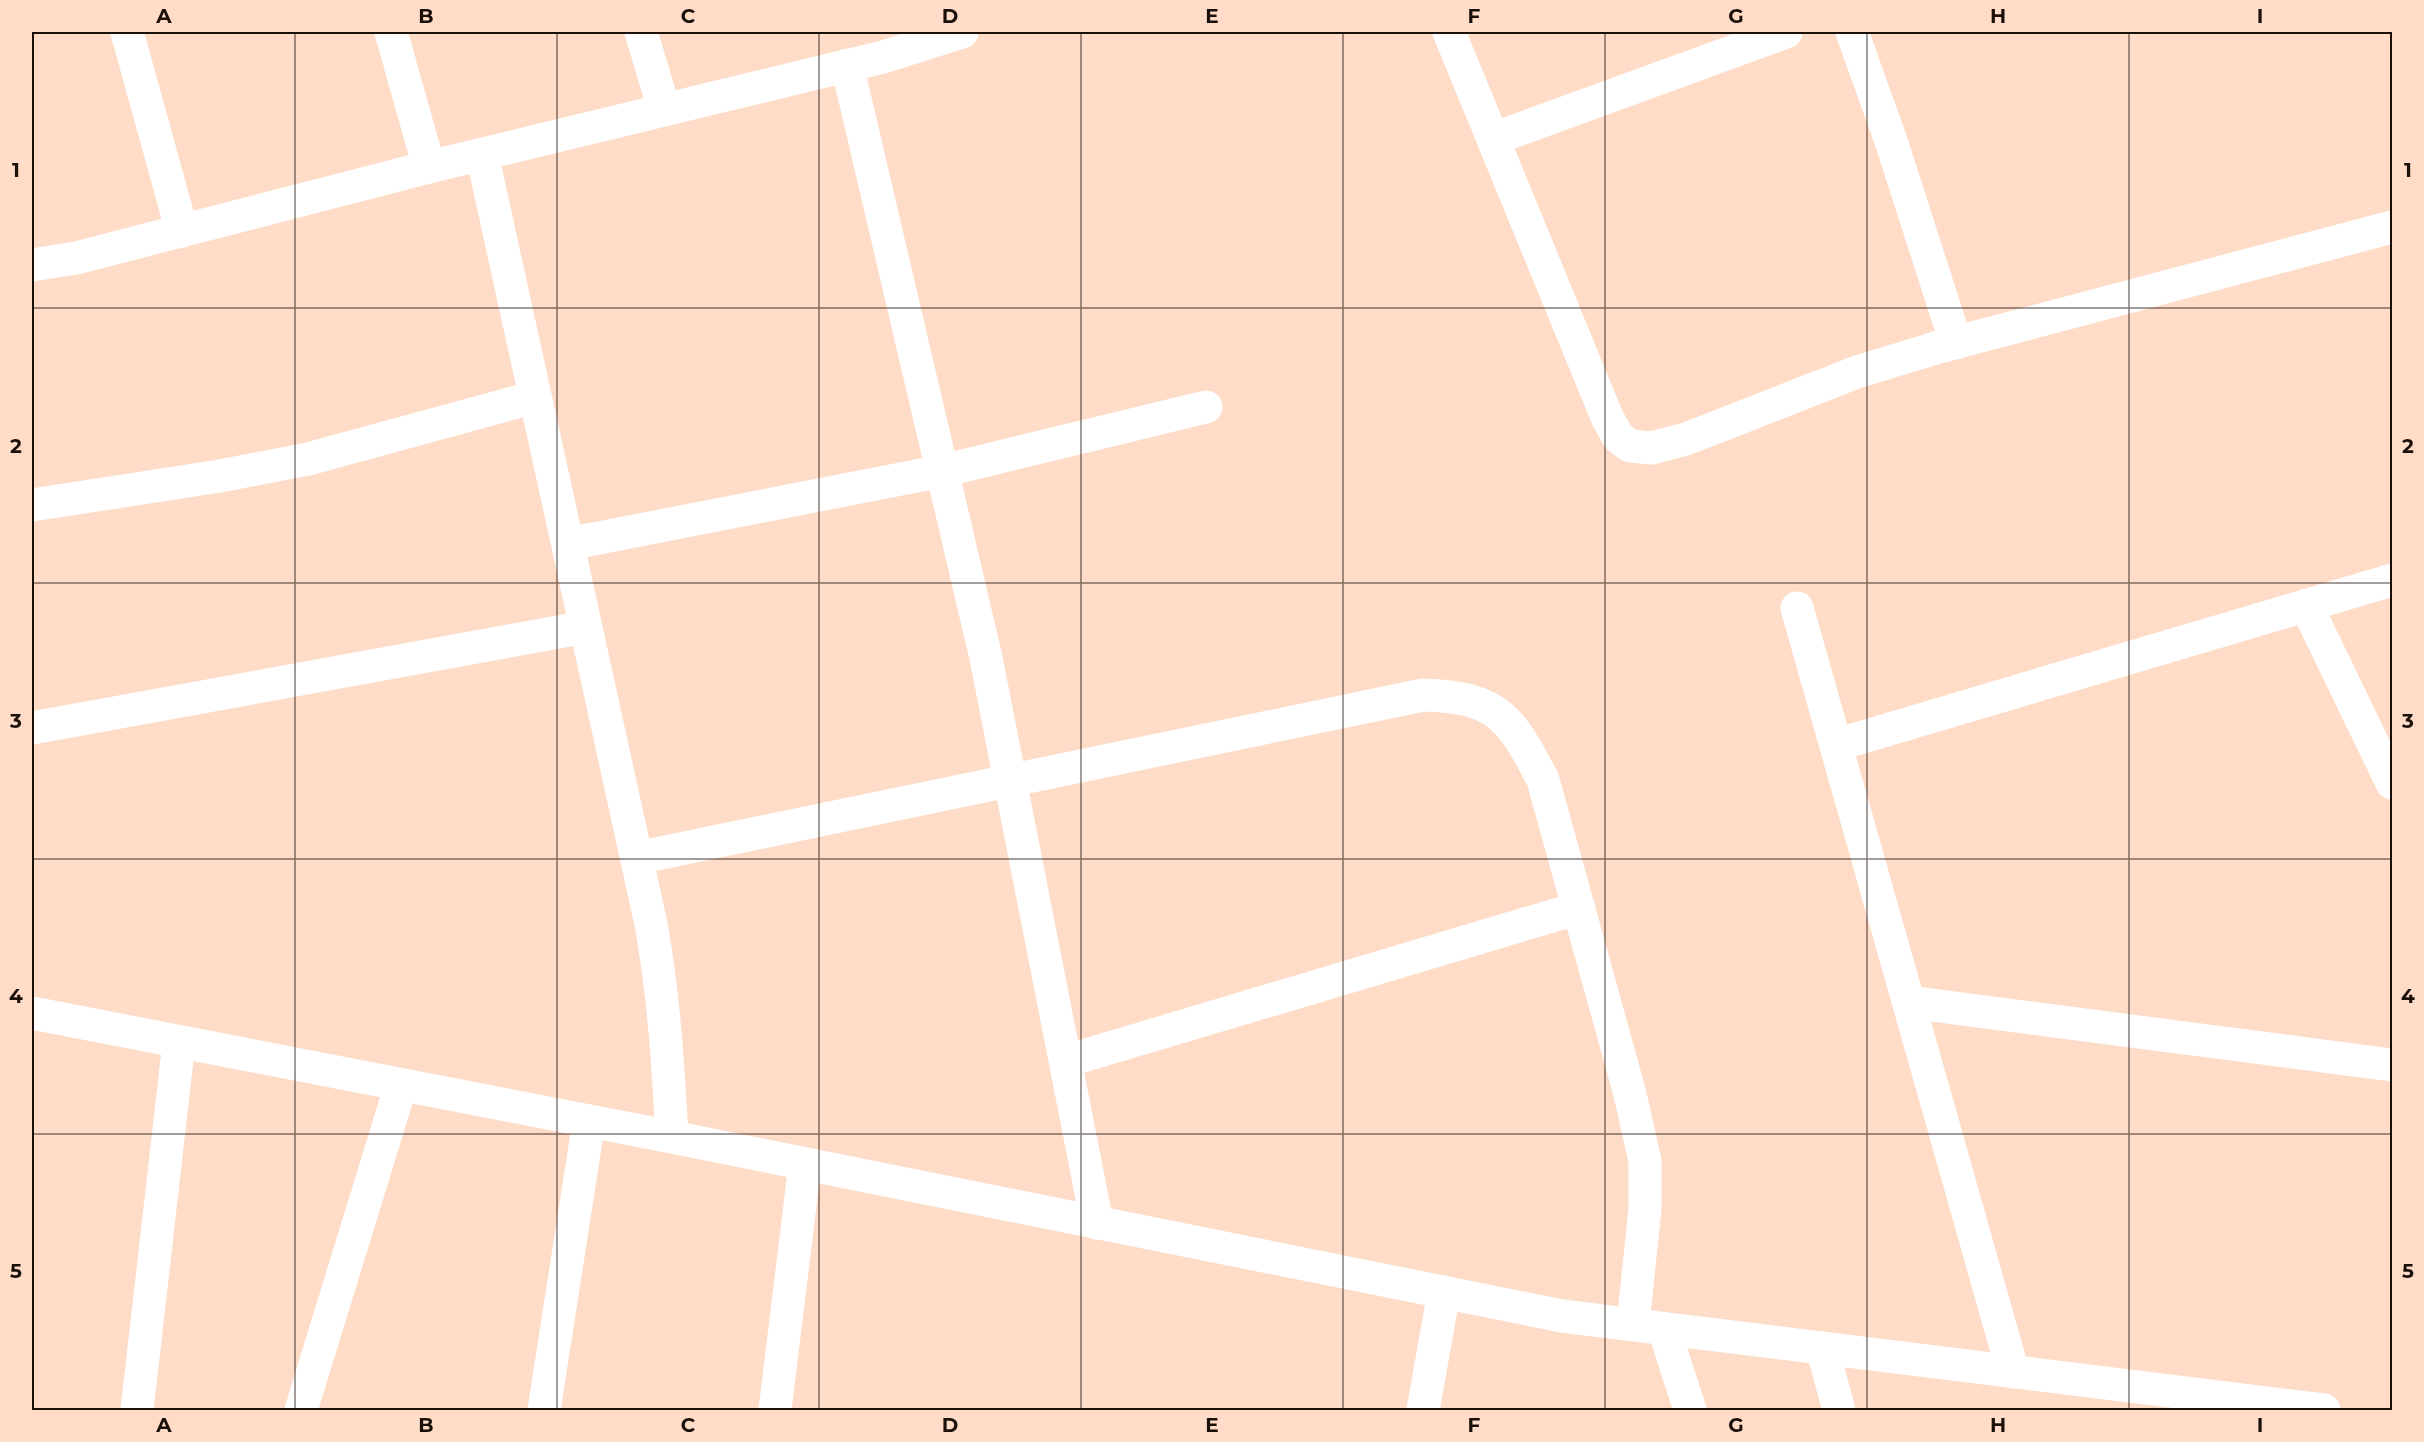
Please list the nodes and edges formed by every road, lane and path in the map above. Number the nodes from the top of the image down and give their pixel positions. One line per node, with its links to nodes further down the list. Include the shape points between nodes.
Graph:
1 (127, 32): 15 (street)
2 (390, 32): 13 (street)
3 (641, 32): 10 (street)
4 (962, 32): 8 (street)
5 (1449, 32): 11 (street)
6 (1786, 32): 11 (street)
7 (1852, 32): 17 (street)
8 (880, 44): 9 (street)
9 (847, 65): 10 (street); 20 (street)
10 (664, 109): 12 (street)
11 (1493, 140): 17 (street, via 1607,417 1618,437 1630,446 1651,448 1686,439 1857,372)
12 (482, 154): 13 (street); 18 (street)
13 (429, 167): 15 (street)
14 (2392, 227): 17 (street)
15 (182, 231): 16 (street)
16 (32, 265)
17 (1956, 343)
18 (535, 397): 21 (street, via 308,459); 22 (street)
19 (1206, 407): 20 (street)
20 (942, 471): 22 (street); 29 (street, via 986,658)
21 (32, 505)
22 (568, 544): 26 (street)
23 (2392, 580): 24 (street)
24 (2306, 605): 28 (street); 30 (street)
25 (1797, 608): 28 (street)
26 (585, 627): 27 (street); 31 (street)
27 (32, 729)
28 (1836, 745): 33 (street)
29 (1010, 782): 31 (street); 32 (street, via 1423,694 1449,695 1478,702 1504,717 1521,738 1543,780); 36 (street)
30 (2392, 783)
31 (637, 858): 40 (street, via 662,983)
32 (1579, 908): 36 (street); 44 (street, via 1645,1161)
33 (1909, 1002): 37 (street); 46 (street)
34 (32, 1013): 35 (street)
35 (179, 1042): 38 (street); 47 (street)
36 (1065, 1061): 42 (street)
37 (2392, 1065)
38 (401, 1085): 39 (street); 48 (street)
39 (589, 1121): 40 (street); 49 (street)
40 (672, 1137): 41 (street)
41 (805, 1164): 42 (street); 50 (street)
42 (1097, 1223): 43 (street)
43 (1444, 1292): 44 (street, via 1562,1316); 51 (street)
44 (1649, 1327): 45 (street); 52 (street)
45 (1822, 1348): 46 (street); 53 (street)
46 (2013, 1372): 54 (street)
47 (137, 1410)
48 (301, 1410)
49 (544, 1410)
50 (775, 1410)
51 (1423, 1410)
52 (1690, 1410)
53 (1839, 1410)
54 (2324, 1410)

